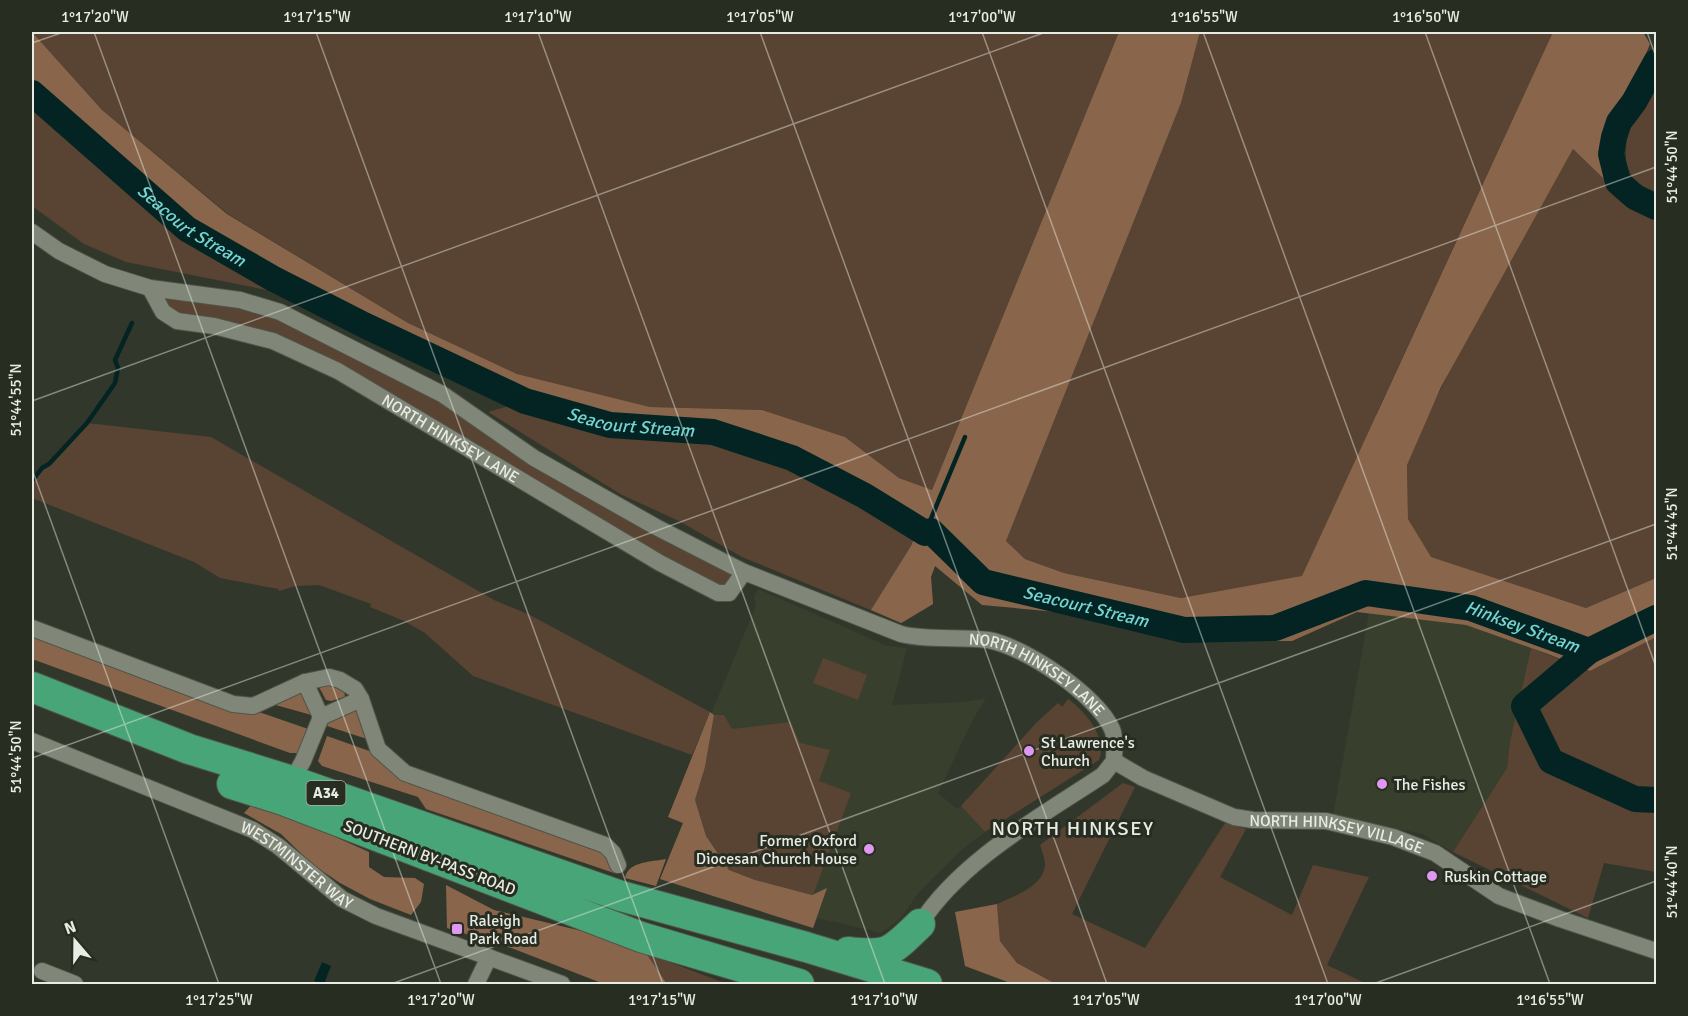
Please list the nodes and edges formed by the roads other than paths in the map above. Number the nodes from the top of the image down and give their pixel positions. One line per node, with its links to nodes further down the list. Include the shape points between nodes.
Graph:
1 (32, 232): 2 (street, NORTH HINKSEY LANE, via 59,251 105,274)
2 (150, 288): 3 (street, NORTH HINKSEY LANE, via 240,300 280,312 442,394 534,458); 3 (street, NORTH HINKSEY LANE, via 163,312 177,321 273,341 338,371 718,593 729,593)
3 (744, 572): 11 (street, NORTH HINKSEY LANE, via 901,634 1008,645 1074,684 1095,704 1113,730)
4 (32, 628): 5 (street, via 233,704 253,706)
5 (305, 682): 7 (street, via 329,677 340,680 355,689); 9 (street)
6 (32, 687): 12 (highway, SOUTHERN BY-PASS ROAD / A34, via 189,749)
7 (361, 699): 9 (street); 13 (street, via 378,749 405,773 605,844)
8 (32, 705): 15 (highway, SOUTHERN BY-PASS ROAD / A34, via 180,767 282,800)
9 (321, 717): 12 (street)
10 (32, 741): 18 (street, WESTMINSTER WAY, via 253,830 342,899 376,916)
11 (1114, 761): 14 (street, via 1102,775 997,846 941,894); 17 (street, NORTH HINKSEY VILLAGE, via 1143,778 1234,817 1326,821 1393,837 1435,853 1499,896)
12 (292, 781): 16 (highway, SOUTHERN BY-PASS ROAD / A34, via 621,896)
13 (618, 865)
14 (920, 924): 16 (highway, via 893,950 877,954); 26 (highway, via 913,956 919,968)
15 (641, 937): 23 (highway); 24 (highway, SOUTHERN BY-PASS ROAD / A34)
16 (806, 947): 25 (highway, SOUTHERN BY-PASS ROAD / A34)
17 (1656, 951)
18 (489, 957): 21 (street); 22 (street, WESTMINSTER WAY)
19 (42, 971): 20 (street)
20 (75, 984)
21 (476, 984)
22 (562, 984)
23 (741, 984)
24 (799, 984)
25 (927, 984)
26 (950, 984)

